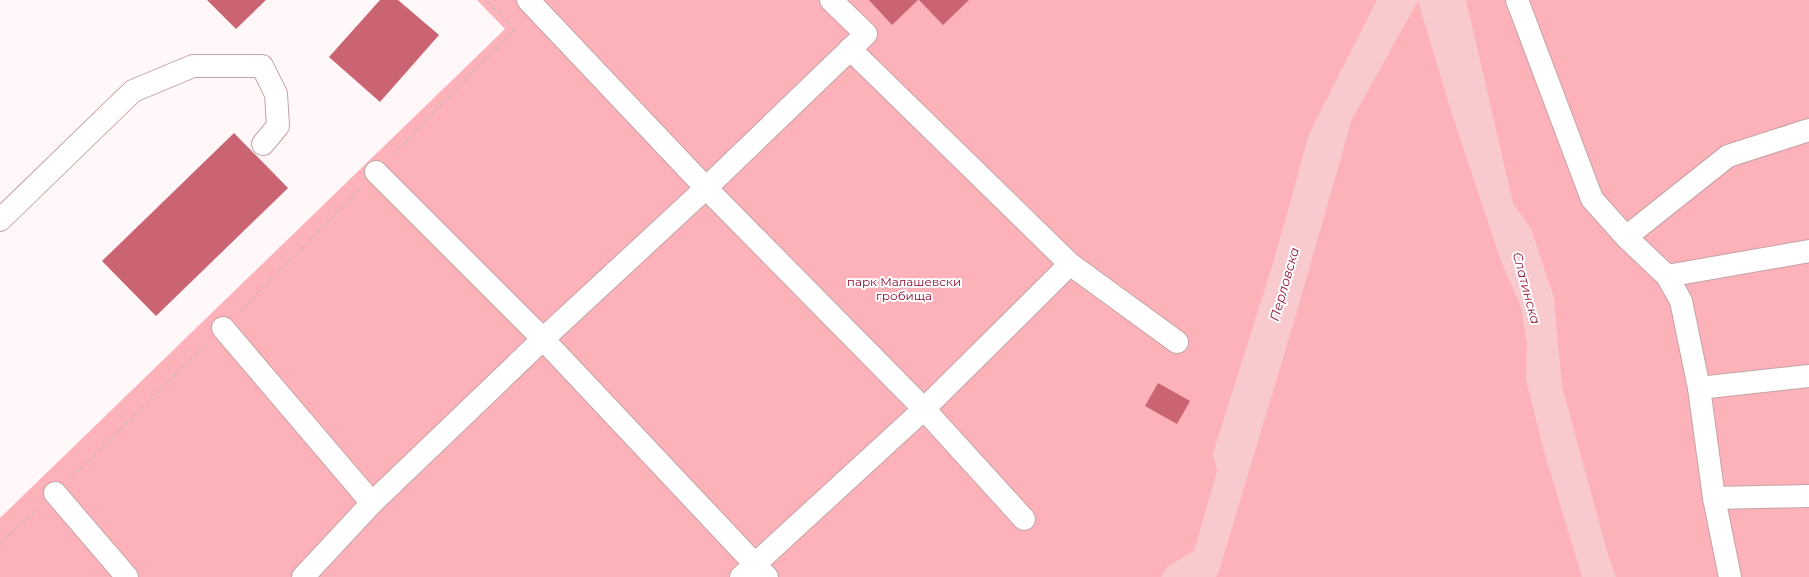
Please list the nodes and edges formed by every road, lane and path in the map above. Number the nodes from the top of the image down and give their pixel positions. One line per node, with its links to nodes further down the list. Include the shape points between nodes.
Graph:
1 (486, 0): 8 (path, via 515,29)
2 (528, 0): 9 (lane)
3 (1517, 0): 11 (lane, via 1592,199)
4 (835, 2): 5 (lane, via 866,34)
5 (850, 49): 9 (lane); 13 (lane)
6 (1809, 130): 11 (lane, via 1728,156)
7 (262, 144): 10 (lane, via 278,126 276,94 262,66 193,66 133,91)
8 (376, 172): 15 (path); 16 (lane)
9 (706, 188): 16 (lane); 20 (lane)
10 (0, 220)
11 (1626, 237): 14 (lane)
12 (1809, 250): 14 (lane)
13 (1070, 264): 17 (lane); 20 (lane)
14 (1667, 276): 19 (lane, via 1681,301)
15 (223, 328): 21 (path); 24 (lane)
16 (543, 339): 24 (lane); 27 (lane)
17 (1177, 342)
18 (1809, 376): 19 (lane)
19 (1698, 388): 23 (lane)
20 (924, 409): 25 (lane); 27 (lane)
21 (55, 494): 26 (path); 28 (lane)
22 (1809, 496): 23 (lane)
23 (1714, 498): 30 (lane)
24 (372, 502): 29 (lane)
25 (1024, 519)
26 (0, 544)
27 (754, 573)
28 (127, 577)
29 (302, 577)
30 (1730, 577)

